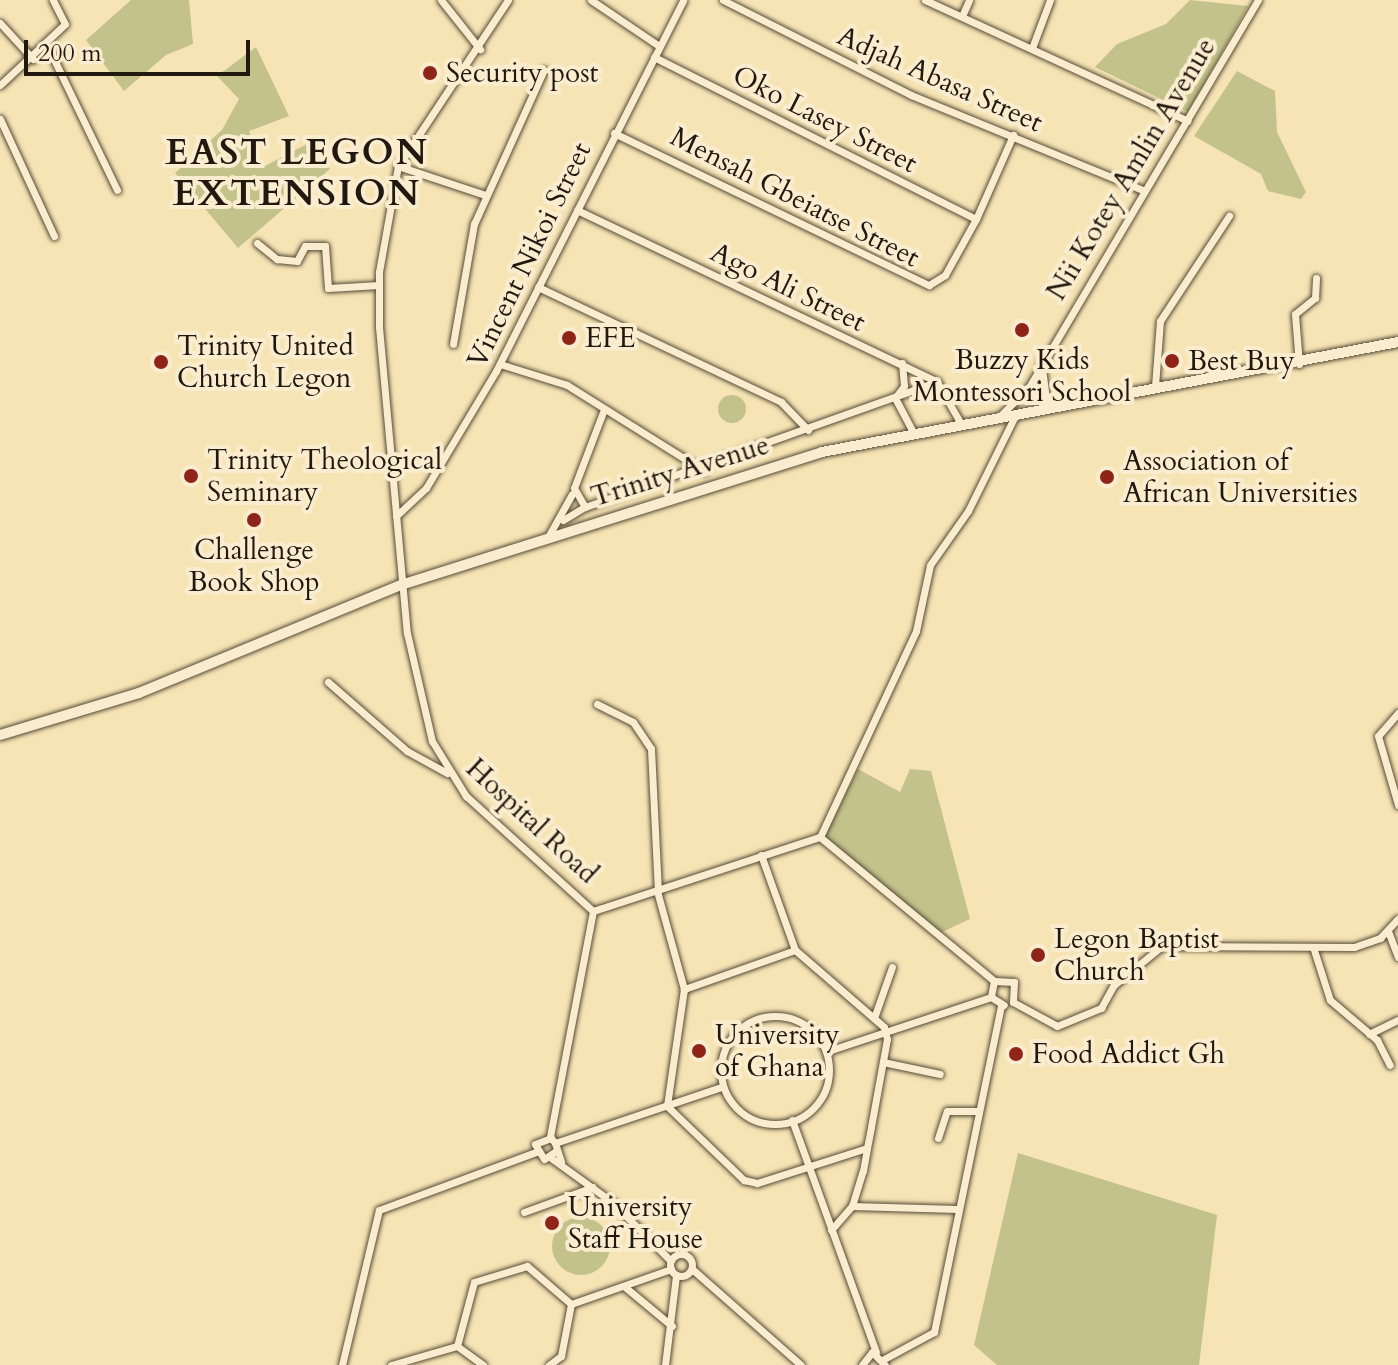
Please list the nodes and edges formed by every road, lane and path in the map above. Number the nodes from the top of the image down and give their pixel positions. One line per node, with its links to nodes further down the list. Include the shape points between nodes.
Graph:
1 (53, 0): 13 (street, via 65,24)
2 (441, 0): 16 (street)
3 (508, 0): 16 (street)
4 (591, 0): 14 (street)
5 (683, 0): 14 (street, Vincent Nikoi Street)
6 (723, 0): 24 (street, Adjah Abasa Street, via 870,76)
7 (925, 0): 11 (street)
8 (969, 0): 11 (street)
9 (1050, 0): 15 (street)
10 (1258, 0): 22 (street, Nii Kotey Amlin Avenue)
11 (962, 16): 15 (street)
12 (0, 23): 18 (street)
13 (47, 45): 18 (street); 26 (street)
14 (659, 46): 17 (street, Vincent Nikoi Street)
15 (1032, 48): 22 (street)
16 (480, 49): 25 (street)
17 (654, 57): 23 (street, Vincent Nikoi Street); 31 (street, Oko Lasey Street)
18 (33, 59): 20 (street)
19 (544, 70): 28 (street)
20 (0, 85)
21 (0, 119): 32 (street)
22 (1188, 121): 27 (street, Nii Kotey Amlin Avenue)
23 (614, 133): 29 (street, Vincent Nikoi Street); 31 (street, Mensah Gbeiatse Street, via 922,285 940,280)
24 (1013, 135): 27 (street, Adjah Abasa Street); 31 (street, Mensah Gbeiatse Street)
25 (398, 166): 28 (street); 35 (street, Hospital Road)
26 (117, 190)
27 (1143, 190): 39 (street, Nii Kotey Amlin Avenue)
28 (485, 195): 38 (street, via 464,261)
29 (577, 210): 36 (street, Vincent Nikoi Street); 40 (street, Ago Ali Street, via 819,331)
30 (1229, 216): 44 (street, via 1160,321)
31 (976, 219)
32 (54, 236)
33 (257, 243): 35 (street, via 277,259 297,261 305,246 325,246 328,288)
34 (1316, 278): 42 (street, via 1315,298 1295,314)
35 (379, 285): 56 (street, Hospital Road)
36 (538, 287): 41 (street, Vincent Nikoi Street); 51 (street, via 781,402)
37 (1398, 342): 42 (street, Trinity Avenue)
38 (453, 344)
39 (1041, 360): 46 (street); 49 (street, Nii Kotey Amlin Avenue, via 1021,399)
40 (902, 363): 43 (street, Ago Ali Street); 45 (street, via 904,386)
41 (500, 364): 47 (street, via 567,385); 56 (street, Vincent Nikoi Street, via 433,478)
42 (1299, 364): 44 (street, Trinity Avenue)
43 (937, 382): 45 (street); 50 (street)
44 (1155, 386): 46 (street, Trinity Avenue)
45 (895, 398): 51 (street); 52 (street)
46 (1047, 406): 48 (street, Trinity Avenue)
47 (603, 412): 53 (street); 54 (street)
48 (1017, 412): 49 (street, Trinity Avenue); 66 (street, via 971,505 930,565 916,631)
49 (1000, 416): 50 (street, Trinity Avenue)
50 (960, 422): 52 (street, Trinity Avenue)
51 (808, 430): 53 (street)
52 (912, 430): 58 (street, Trinity Avenue)
53 (704, 471): 55 (street)
54 (574, 488): 55 (street); 57 (street)
55 (582, 506): 57 (street)
56 (396, 516): 59 (street, Hospital Road)
57 (563, 520): 58 (street)
58 (548, 537): 59 (street, Trinity Avenue)
59 (404, 584): 63 (street, Trinity Avenue, via 139,693); 64 (street, Hospital Road, via 423,707)
60 (328, 682): 64 (street, via 407,751)
61 (597, 704): 68 (street, via 633,722 651,749)
62 (1398, 713): 65 (street, via 1378,736)
63 (0, 735)
64 (447, 773): 69 (street, Hospital Road)
65 (1398, 805)
66 (820, 837): 67 (street); 76 (street)
67 (761, 855): 68 (street); 72 (street)
68 (658, 891): 69 (street); 77 (street)
69 (593, 911): 94 (street, Hospital Road, via 550,1127)
70 (1398, 919): 71 (street)
71 (1388, 931): 73 (street, via 1360,946); 74 (street)
72 (795, 950): 77 (street); 81 (street)
73 (1314, 950): 79 (street, via 1162,946 1114,985 1101,1008 1057,1026); 84 (street, via 1330,1000)
74 (1398, 957)
75 (892, 967): 81 (street)
76 (994, 981): 78 (street); 79 (street, via 1014,982)
77 (684, 989): 90 (street)
78 (991, 997): 80 (street); 83 (street)
79 (1013, 1002): 80 (street)
80 (1001, 1005): 91 (street)
81 (874, 1018): 83 (street)
82 (1398, 1020): 84 (street)
83 (887, 1032): 85 (street); 86 (street)
84 (1369, 1034): 87 (street)
85 (831, 1050): 89 (street, via 790,1014 776,1014 731,1033); 92 (street, via 814,1111)
86 (883, 1062): 88 (street); 95 (street)
87 (1390, 1065)
88 (940, 1074)
89 (721, 1087): 90 (street); 92 (street, via 761,1125)
90 (667, 1106): 94 (street); 97 (street, via 750,1183)
91 (976, 1111): 93 (street, via 947,1111); 100 (street)
92 (792, 1120): 97 (street)
93 (938, 1138)
94 (551, 1145): 96 (street); 96 (street); 98 (street, via 562,1163)
95 (867, 1148): 97 (street); 99 (street)
96 (536, 1152): 112 (street, via 379,1210)
97 (810, 1167): 102 (street)
98 (593, 1187): 101 (street); 103 (street)
99 (852, 1206): 100 (street); 102 (street)
100 (957, 1209): 110 (street, via 934,1332)
101 (524, 1212)
102 (831, 1230): 109 (street)
103 (674, 1265): 104 (street); 104 (street, via 688,1257); 105 (street); 107 (street)
104 (690, 1272): 117 (street)
105 (625, 1287): 106 (street); 107 (street)
106 (571, 1304): 108 (street, via 527,1266 474,1282); 115 (street, via 561,1356)
107 (672, 1326): 116 (street)
108 (457, 1346): 113 (street); 114 (street)
109 (872, 1353): 110 (street); 111 (street)
110 (885, 1362)
111 (861, 1364)
112 (342, 1365)
113 (391, 1365)
114 (483, 1365)
115 (549, 1365)
116 (665, 1365)
117 (801, 1365)

